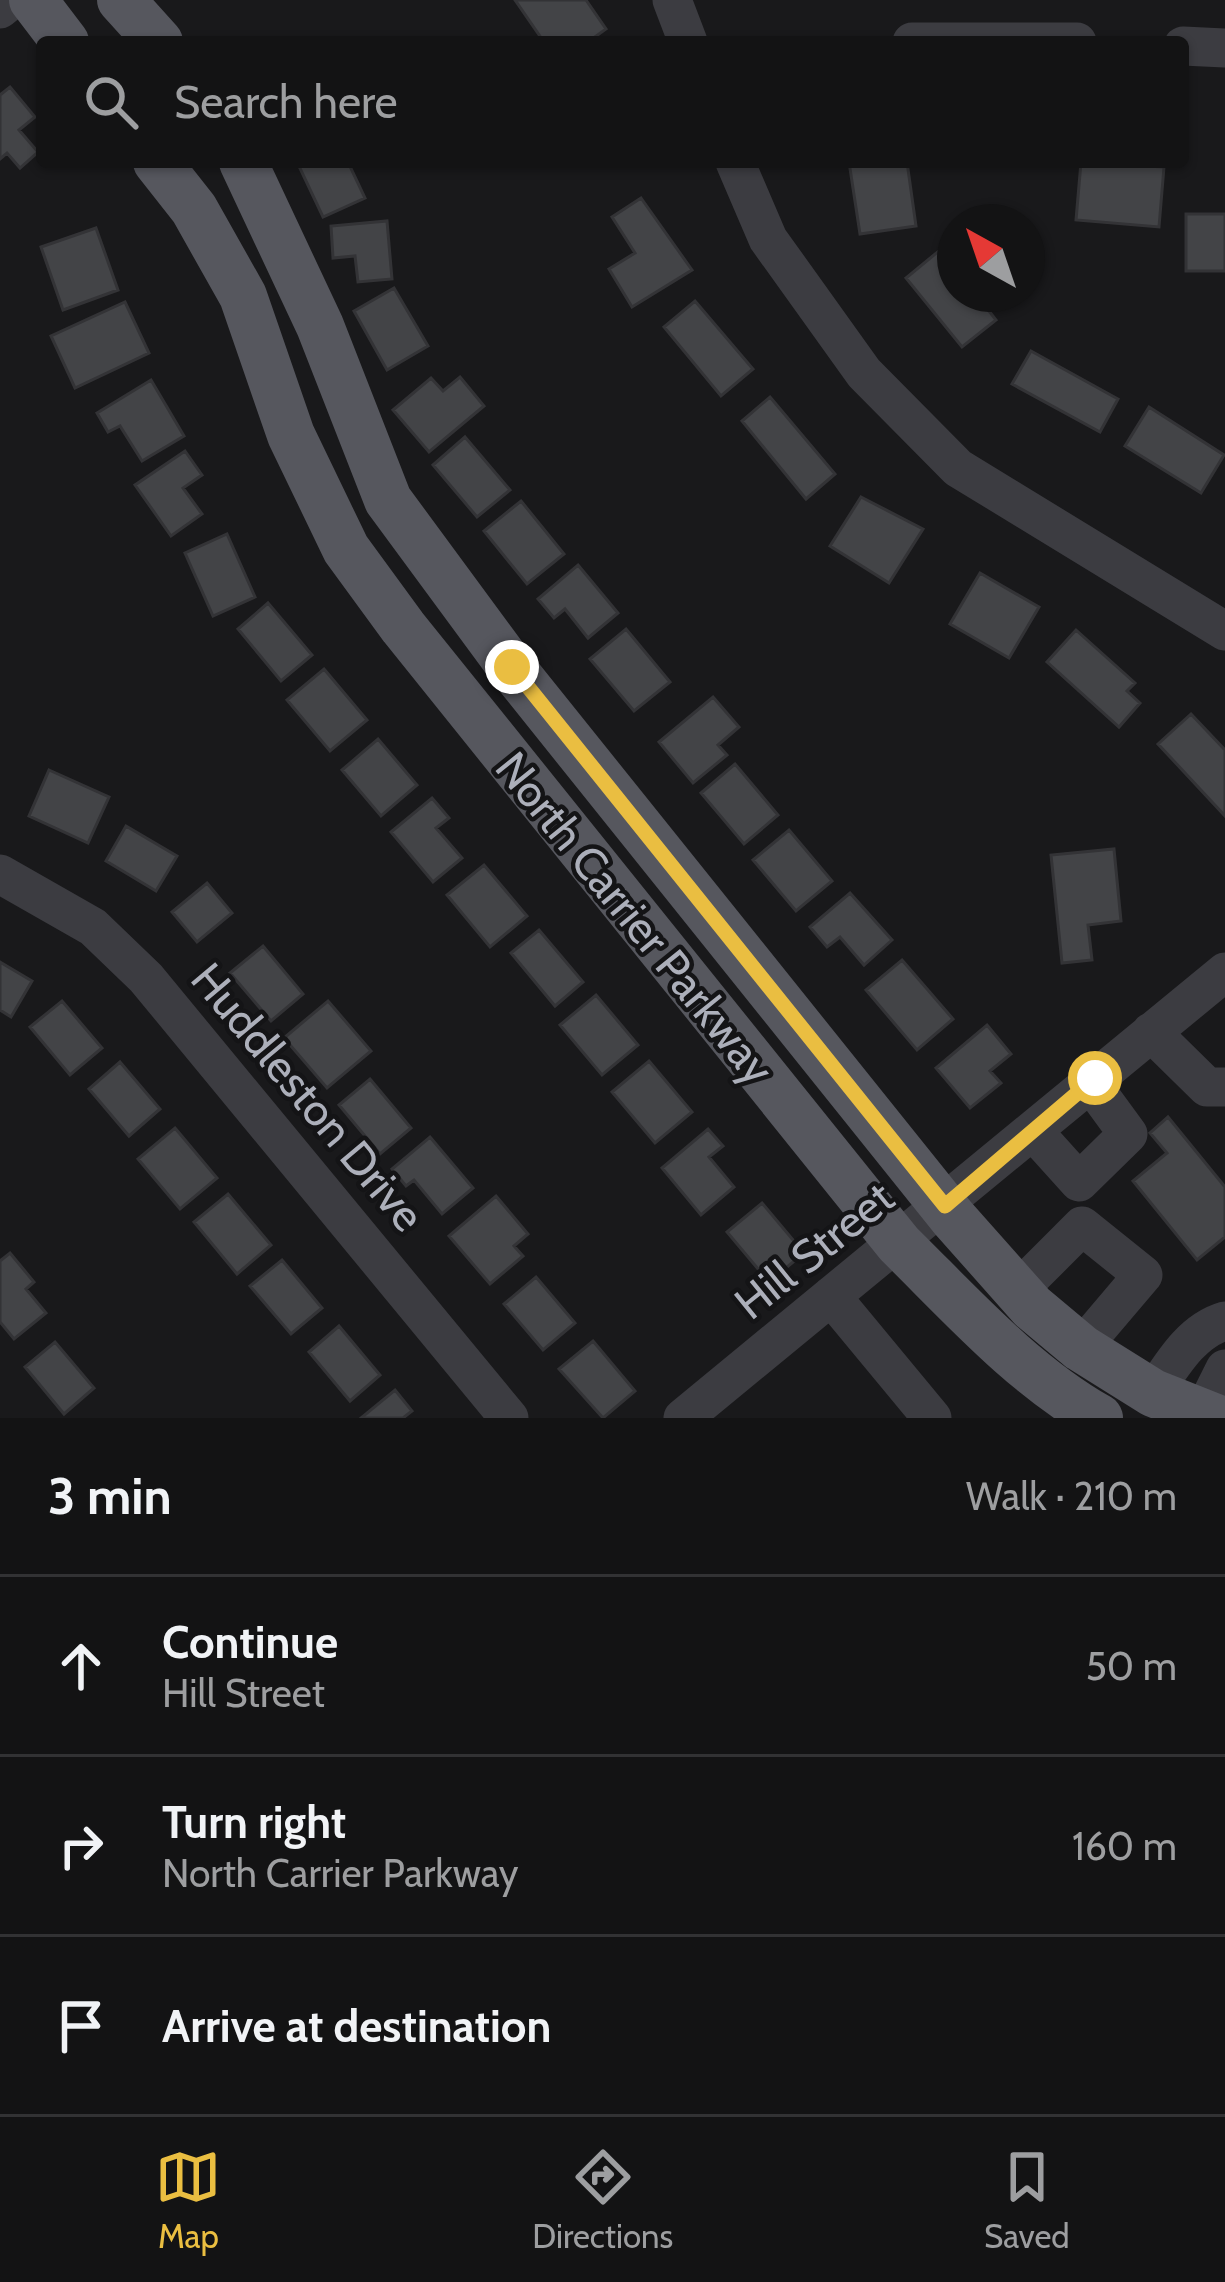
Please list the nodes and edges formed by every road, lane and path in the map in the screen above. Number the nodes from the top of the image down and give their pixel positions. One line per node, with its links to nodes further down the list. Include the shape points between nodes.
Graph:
1 (11, 0): 5 (street)
2 (33, 0): 6 (main road)
3 (121, 0): 7 (main road)
4 (672, 0): 8 (street)
5 (0, 9)
6 (60, 36)
7 (154, 36)
8 (686, 36)
9 (1189, 46): 10 (street)
10 (1225, 48)
11 (162, 168): 24 (main road, North Carrier Parkway, via 243,296 291,435 346,549)
12 (246, 168): 22 (main road, North Carrier Parkway, via 388,500 512,667)
13 (737, 168): 14 (street, via 767,239 865,374 958,468)
14 (1225, 631)
15 (0, 874): 32 (street, Huddleston Drive, via 93,927 146,978)
16 (1225, 973): 17 (street, Hill Street)
17 (1151, 1032): 18 (street, Hill Street); 19 (street, via 1207,1087)
18 (1090, 1082): 20 (street, Hill Street); 21 (street, via 1128,1133)
19 (1225, 1087)
20 (1033, 1131): 21 (street); 22 (street, Hill Street)
21 (1079, 1182): 23 (street)
22 (945, 1206): 24 (street, Hill Street); 25 (main road, North Carrier Parkway)
23 (1082, 1226): 25 (street); 28 (street, via 1143,1275)
24 (899, 1244): 26 (street, Hill Street); 35 (main road, North Carrier Parkway, via 992,1335)
25 (1017, 1291): 28 (main road, North Carrier Parkway)
26 (831, 1296): 33 (street, Hill Street); 34 (street)
27 (1225, 1321): 30 (street, via 1183,1349)
28 (1081, 1348): 30 (main road, North Carrier Parkway)
29 (1225, 1369): 31 (street)
30 (1153, 1393): 31 (main road, North Carrier Parkway)
31 (1209, 1416)
32 (509, 1418)
33 (683, 1418)
34 (932, 1418)
35 (1100, 1418)

